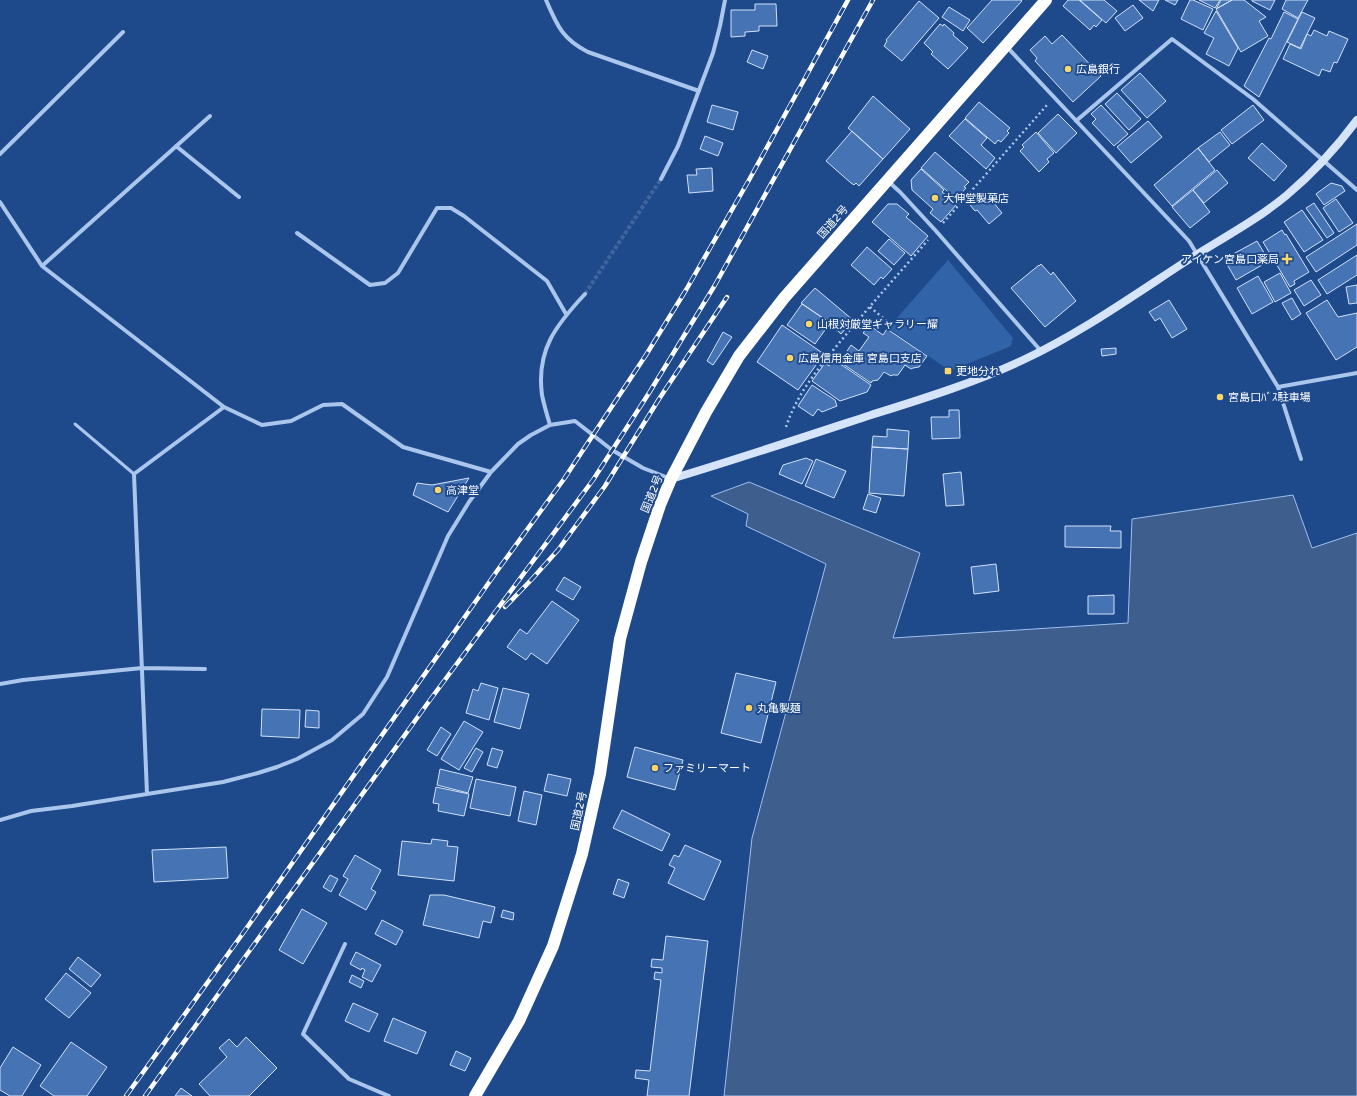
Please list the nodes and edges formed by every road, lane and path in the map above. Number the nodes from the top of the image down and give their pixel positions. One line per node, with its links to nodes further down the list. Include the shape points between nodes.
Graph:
1 (546, 0): 6 (street, via 565,37 575,46)
2 (725, 0): 6 (street, via 713,54)
3 (1046, 0): 5 (highway, 国道2号)
4 (122, 32): 12 (street)
5 (1006, 46): 7 (street); 15 (highway, 国道2号)
6 (699, 91): 14 (street, via 675,152)
7 (1054, 97): 9 (street); 19 (path)
8 (210, 116): 11 (street)
9 (1076, 120): 13 (street, via 1172,38 1253,99); 21 (street, via 1189,241)
10 (1357, 120): 13 (street)
11 (176, 146): 17 (street); 22 (street)
12 (0, 154)
13 (1324, 160): 16 (street); 21 (street, via 1262,213)
14 (661, 179)
15 (887, 180): 19 (street); 37 (highway, 国道2号, via 784,298 739,356)
16 (1357, 190)
17 (239, 197)
18 (0, 202): 22 (street)
19 (936, 231): 24 (path); 27 (street)
20 (297, 233): 25 (street, via 370,284 385,283 398,273 437,208 451,208 547,281)
21 (1197, 255): 27 (street); 29 (street)
22 (42, 266): 30 (street)
23 (585, 294): 25 (street)
24 (870, 307): 26 (path); 33 (path, via 808,383 791,411)
25 (566, 314): 32 (street, via 549,339 541,367 542,395)
26 (889, 323)
27 (1041, 351): 37 (street, via 946,391)
28 (1357, 373): 29 (street)
29 (1278, 387): 34 (street)
30 (224, 407): 35 (street, via 262,425 291,421 323,405 342,404 403,446); 36 (street)
31 (75, 424): 36 (lane)
32 (550, 425): 35 (street, via 518,444); 37 (street, via 574,421 612,450 643,468)
33 (786, 427)
34 (1301, 460)
35 (491, 472): 41 (street, via 448,536 387,676 363,714 332,740 277,767 222,782)
36 (134, 474): 38 (street)
37 (671, 479): 45 (highway, 国道2号, via 660,505 620,639 600,774 582,854 558,932 519,1021)
38 (142, 668): 39 (street); 40 (street); 41 (street)
39 (205, 669)
40 (0, 684)
41 (147, 794): 42 (street, via 31,811)
42 (1, 818)
43 (345, 944): 44 (street, via 304,1034 349,1079)
44 (389, 1096)
45 (475, 1096)

